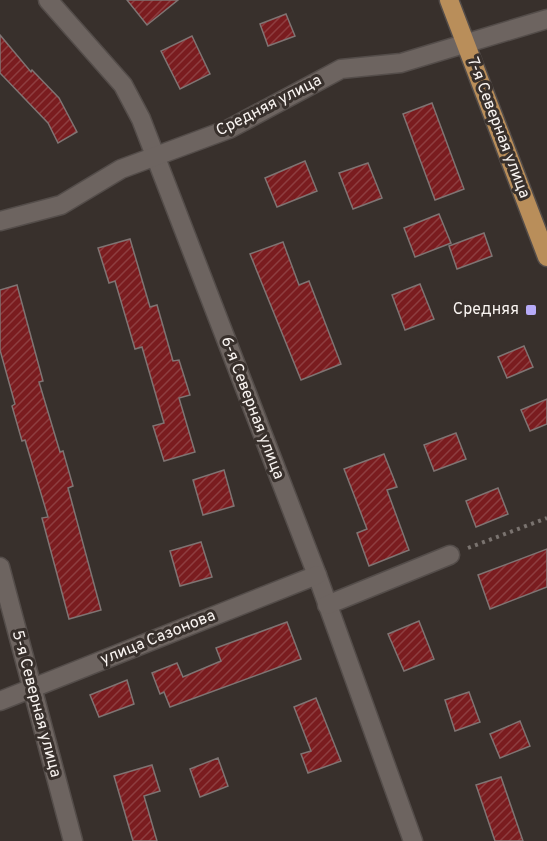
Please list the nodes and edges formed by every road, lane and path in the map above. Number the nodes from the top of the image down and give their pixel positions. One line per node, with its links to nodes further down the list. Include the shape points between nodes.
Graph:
1 (48, 0): 5 (street, 6-я Северная улица, via 123,85 141,118)
2 (449, 0): 4 (main road, 7-я Северная улица)
3 (547, 19): 4 (street, Средняя улица)
4 (466, 45): 5 (street, Средняя улица, via 401,63 341,69 229,129); 7 (main road, 7-я Северная улица)
5 (155, 157): 6 (street, Средняя улица, via 121,169 61,205); 11 (street, 6-я Северная улица)
6 (0, 221)
7 (547, 256)
8 (547, 518): 9 (path)
9 (450, 555): 12 (street)
10 (0, 567): 13 (street, 5-я Северная улица)
11 (317, 575): 12 (street, 6-я Северная улица); 13 (street, улица Сазонова)
12 (327, 605): 16 (street, 6-я Северная улица)
13 (31, 689): 14 (street, улица Сазонова); 15 (street, 5-я Северная улица)
14 (0, 701)
15 (73, 841)
16 (413, 841)

